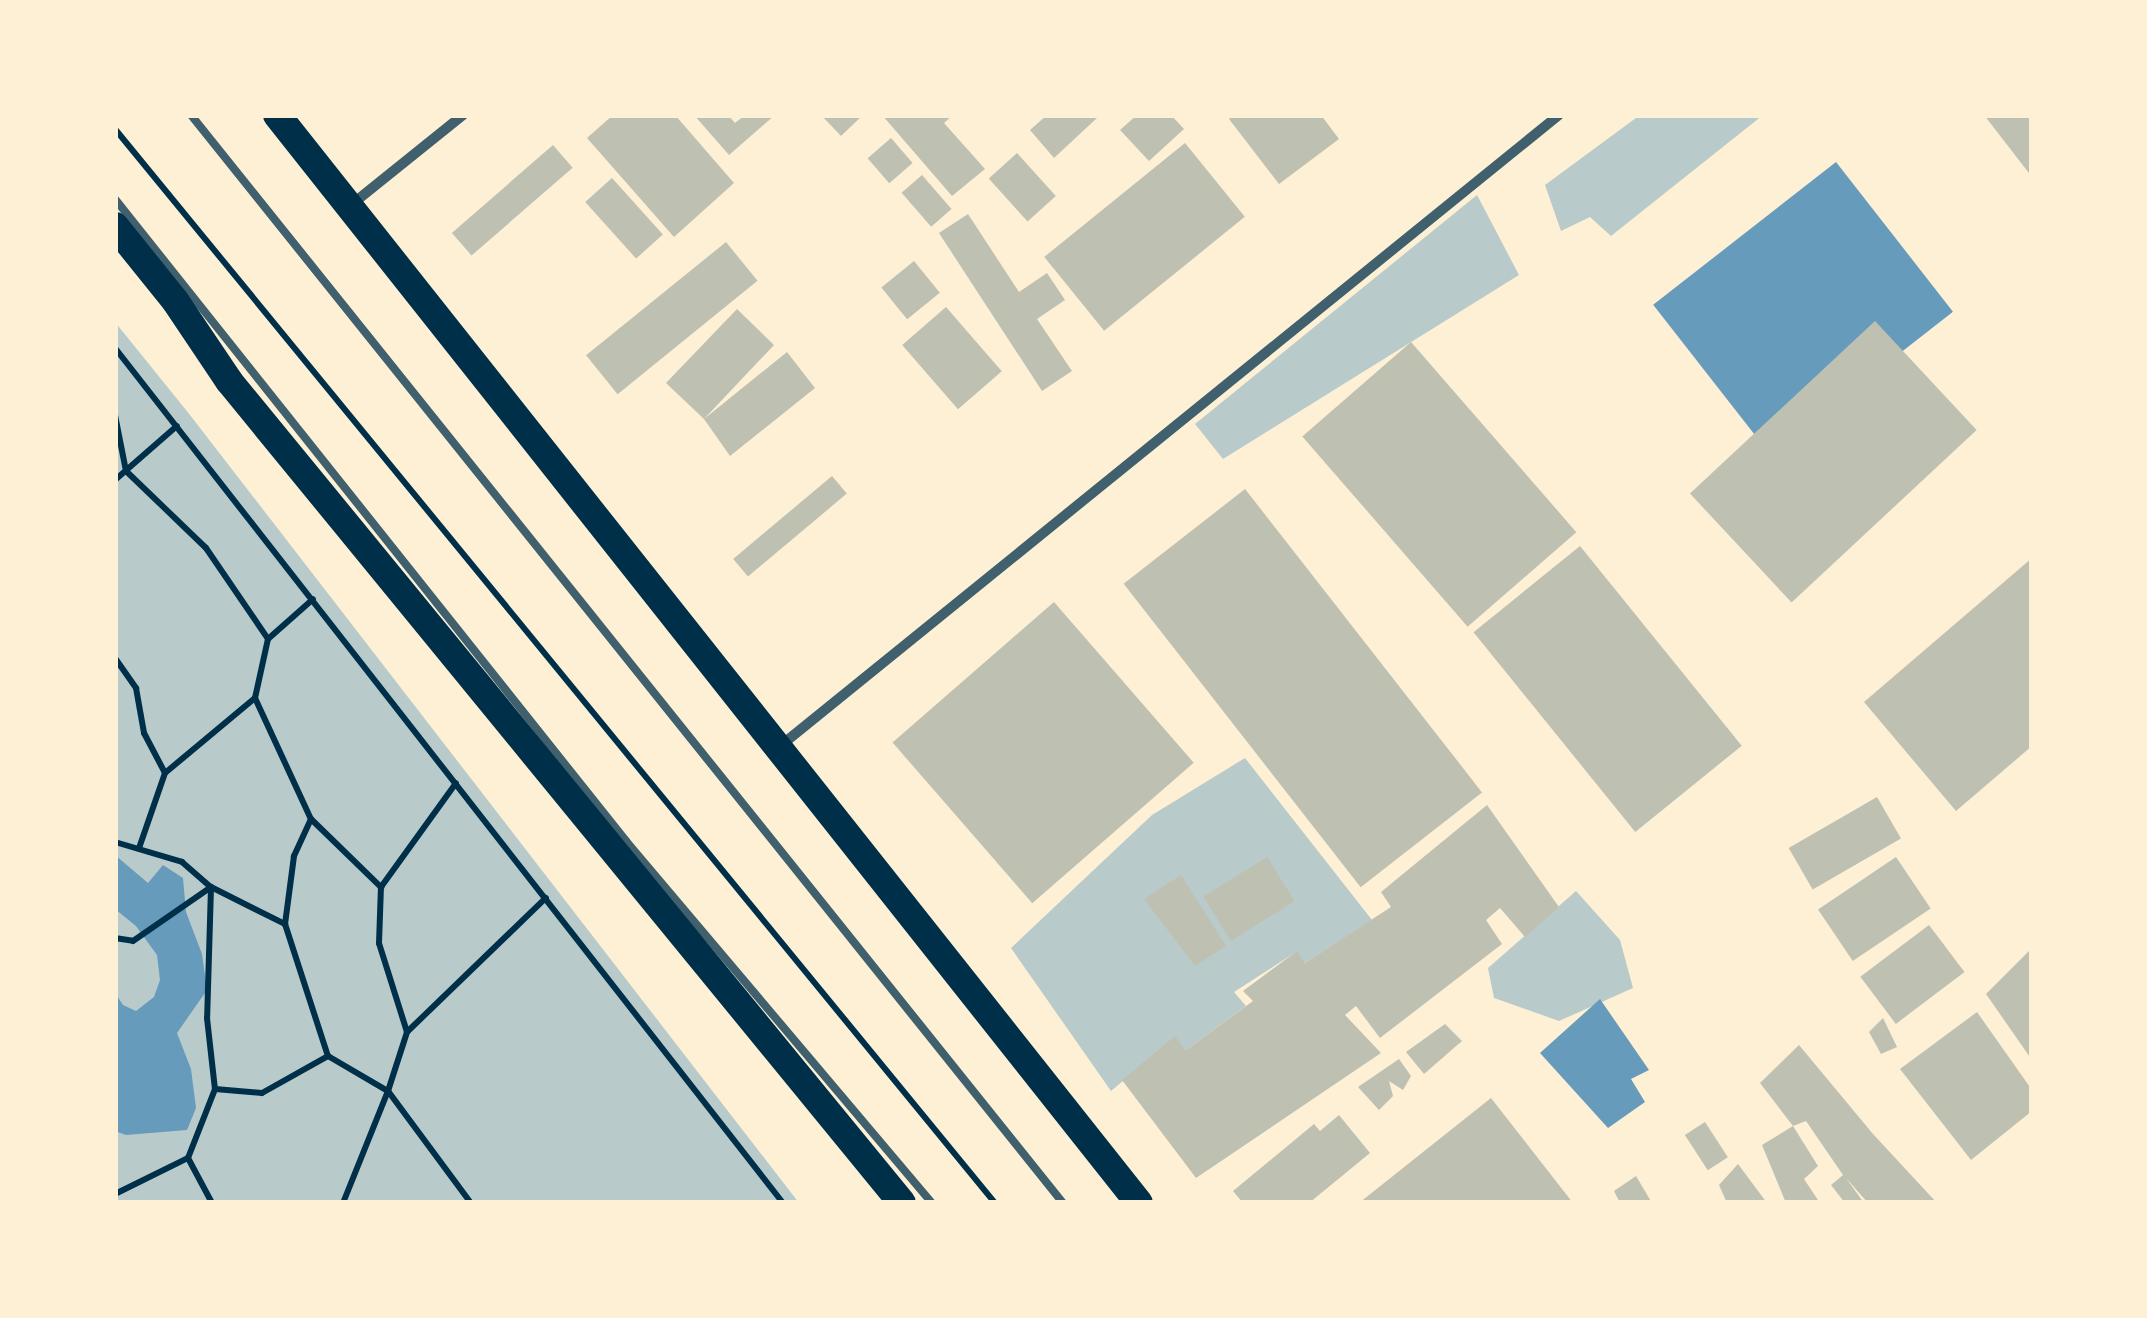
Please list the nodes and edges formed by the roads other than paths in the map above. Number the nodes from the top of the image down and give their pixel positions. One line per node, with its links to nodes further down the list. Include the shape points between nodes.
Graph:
1 (191, 115): 11 (lane)
2 (276, 115): 6 (highway)
3 (463, 115): 6 (street)
4 (1559, 115): 8 (street)
5 (115, 199): 10 (lane, via 626,840)
6 (349, 206): 8 (highway)
7 (115, 226): 9 (highway, via 229,381)
8 (778, 747): 12 (highway)
9 (902, 1203)
10 (932, 1203)
11 (1063, 1203)
12 (1139, 1203)

